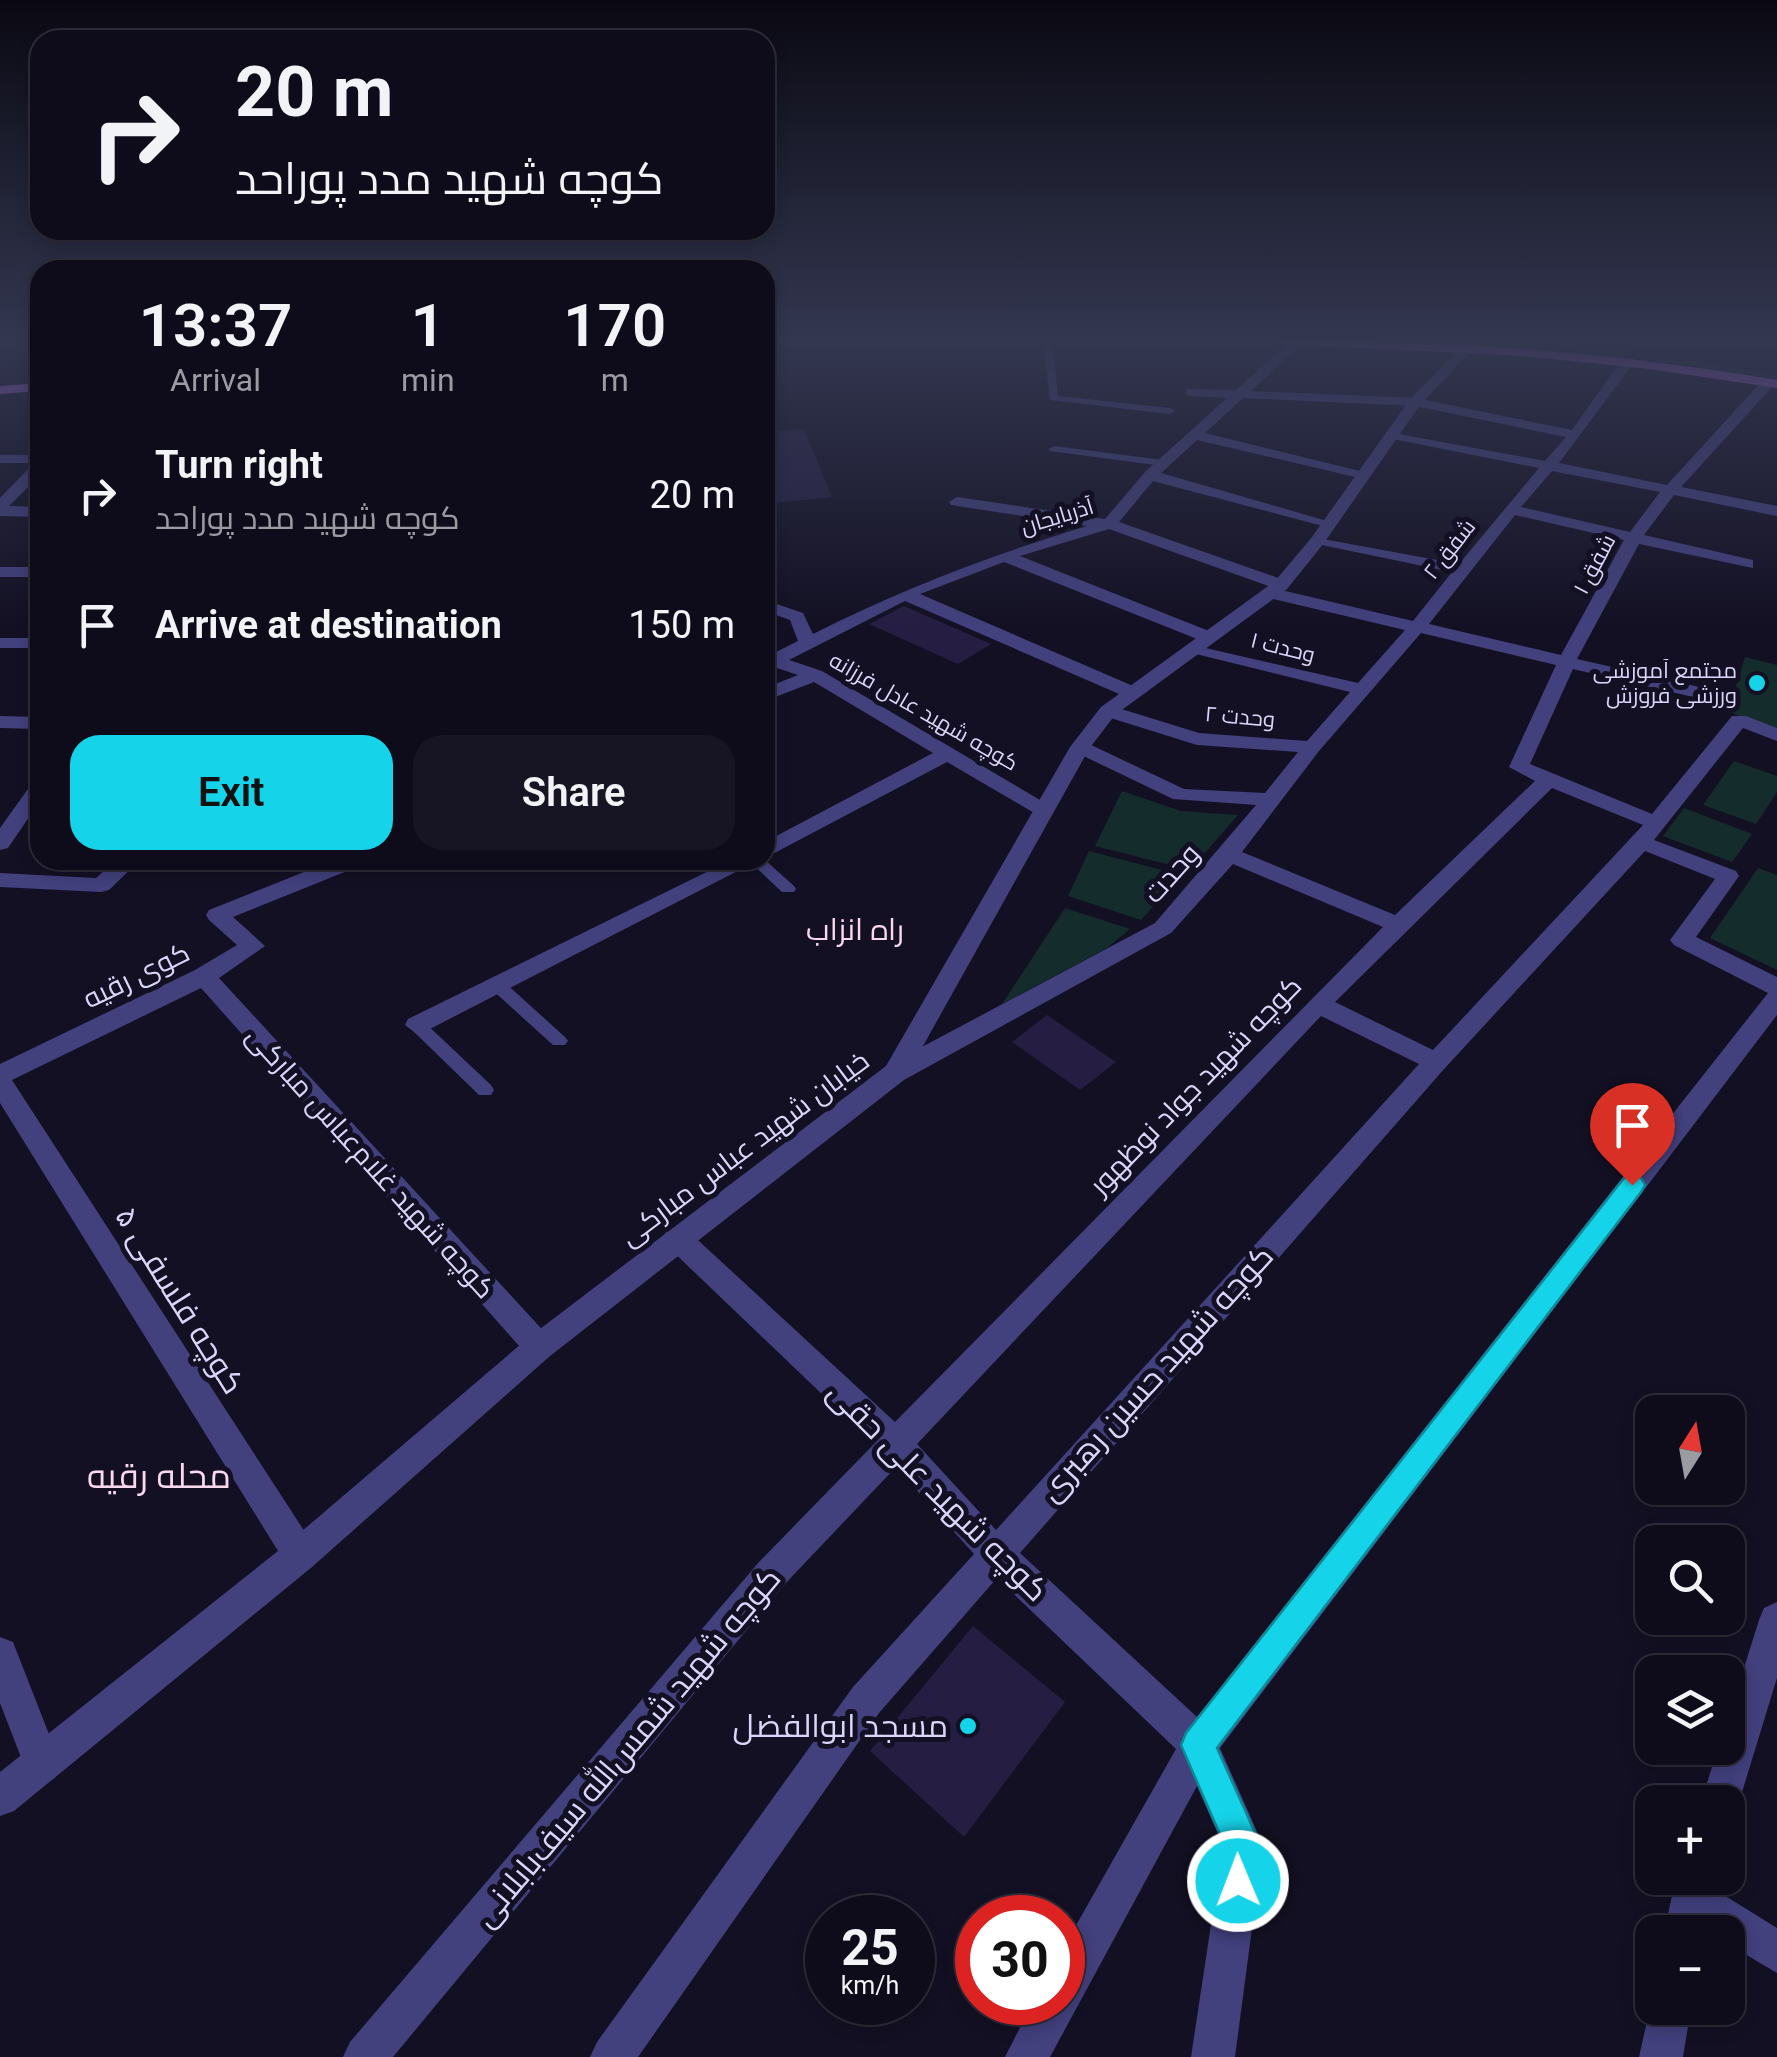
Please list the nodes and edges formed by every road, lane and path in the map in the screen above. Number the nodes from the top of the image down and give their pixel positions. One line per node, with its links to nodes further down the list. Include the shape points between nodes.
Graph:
1 (1193, 435): 10 (street, آذربایجان)
2 (1198, 435): 12 (street)
3 (1394, 435): 9 (street); 12 (street, خیابان شهید عباس مبارکی)
4 (1576, 435): 9 (street, شفق ۲)
5 (1722, 435): 13 (street, شفق ۱)
6 (1054, 449): 10 (lane)
7 (0, 459): 8 (street)
8 (30, 462)
9 (1548, 464): 13 (street); 16 (street, شفق ۲)
10 (1157, 469): 19 (street, آذربایجان); 20 (street)
11 (30, 471): 15 (street)
12 (1364, 474): 20 (street, خیابان شهید عباس مبارکی)
13 (1670, 490): 18 (street); 21 (street, شفق ۱)
14 (957, 502): 19 (street)
15 (0, 509): 17 (street)
16 (1510, 509): 21 (street); 24 (street, شفق ۲)
17 (30, 511)
18 (1777, 511)
19 (1109, 524): 22 (street, آذربایجان); 27 (street)
20 (1323, 533): 24 (street); 27 (street, خیابان شهید عباس مبارکی)
21 (1634, 536): 23 (street); 36 (street, شفق ۱)
22 (1004, 556): 28 (street, آذربایجان); 32 (street, وحدت ۱)
23 (1747, 564)
24 (1460, 568): 30 (street, شفق ۲)
25 (0, 572): 26 (street)
26 (30, 572)
27 (1276, 589): 30 (street); 32 (street, خیابان شهید عباس مبارکی)
28 (905, 594): 31 (street, آذربایجان); 41 (street)
29 (775, 609): 31 (street, via 798,617)
30 (1418, 626): 36 (street); 39 (street, وحدت)
31 (808, 642): 35 (street, آذربایجان)
32 (1201, 642): 39 (street, وحدت ۱); 41 (street, خیابان شهید عباس مبارکی)
33 (0, 643): 34 (street)
34 (30, 643)
35 (775, 657)
36 (1568, 659): 42 (street); 50 (street, شفق ۱, via 1519,768)
37 (775, 660): 38 (street, کوچه شهید عادل فرزانه)
38 (815, 675): 40 (street); 49 (street, کوچه شهید عادل فرزانه)
39 (1363, 690): 48 (street, وحدت)
40 (775, 691)
41 (1133, 693): 43 (street, خیابان شهید عباس مبارکی)
42 (1731, 709): 46 (street); 55 (street, کوچه شهید حسین رهبری)
43 (1108, 711): 47 (street, خیابان شهید عباس مبارکی); 48 (street, وحدت ۲, via 1197,739)
44 (0, 722): 45 (street)
45 (30, 722)
46 (1777, 735)
47 (1080, 747): 52 (street, via 1180,795); 53 (street, خیابان شهید عباس مبارکی)
48 (1312, 747): 52 (street, وحدت)
49 (948, 753): 53 (street, کوچه شهید عادل فرزانه); 57 (street)
50 (1549, 779): 55 (street); 65 (street, کوچه شهید جواد نوظهور)
51 (30, 797): 54 (street)
52 (1272, 800): 58 (street, وحدت)
53 (1043, 810): 74 (street, خیابان شهید عباس مبارکی)
54 (8, 821): 56 (street)
55 (1649, 832): 68 (street, via 1728,876 1682,940); 73 (street, کوچه شهید حسین رهبری)
56 (0, 844)
57 (775, 846)
58 (1229, 854): 65 (street); 74 (street, وحدت, via 1163,928)
59 (117, 870): 63 (street, via 101,884)
60 (329, 870): 66 (street, کوی رقیه, via 217,915 253,946)
61 (728, 870): 67 (street)
62 (767, 870): 64 (lane)
63 (0, 880)
64 (788, 888)
65 (1398, 925): 70 (street, کوچه شهید جواد نوظهور)
66 (204, 976): 75 (street, کوی رقیه); 78 (street, کوچه شهید غلام‌عباس مبارکی)
67 (496, 984): 71 (street); 72 (lane)
68 (1777, 986)
69 (1777, 998): 84 (street)
70 (1318, 1004): 73 (street); 79 (street, کوچه شهید جواد نوظهور)
71 (417, 1025): 76 (lane)
72 (559, 1041)
73 (1436, 1062): 80 (street, کوچه شهید حسین رهبری)
74 (895, 1073): 77 (street, خیابان شهید عباس مبارکی)
75 (0, 1079): 81 (street, کوچه فلسفی ۵)
76 (485, 1090)
77 (677, 1238): 78 (street, خیابان شهید عباس مبارکی); 79 (street, کوچه شهید علی حقی)
78 (539, 1347): 81 (street, خیابان شهید عباس مبارکی)
79 (895, 1443): 80 (street, کوچه شهید علی حقی); 93 (street, کوچه شهید شمس‌الله سیف‌بابلانی, via 771,1574)
80 (994, 1552): 84 (street, کوچه شهید علی حقی); 94 (street, کوچه شهید حسین رهبری, via 866,1700)
81 (300, 1555): 85 (street, خیابان شهید عباس مبارکی)
82 (1777, 1620): 86 (street)
83 (0, 1654): 85 (street)
84 (1198, 1745): 89 (street); 96 (street, via 1243,1846)
85 (42, 1765): 87 (street, خیابان شهید عباس مبارکی)
86 (1725, 1785)
87 (0, 1797)
88 (1690, 1902): 90 (street)
89 (1085, 1950)
90 (1777, 1952)
91 (1044, 2025): 95 (street)
92 (1667, 2025): 97 (street)
93 (365, 2057)
94 (612, 2057)
95 (1027, 2057)
96 (1213, 2057)
97 (1660, 2057)

